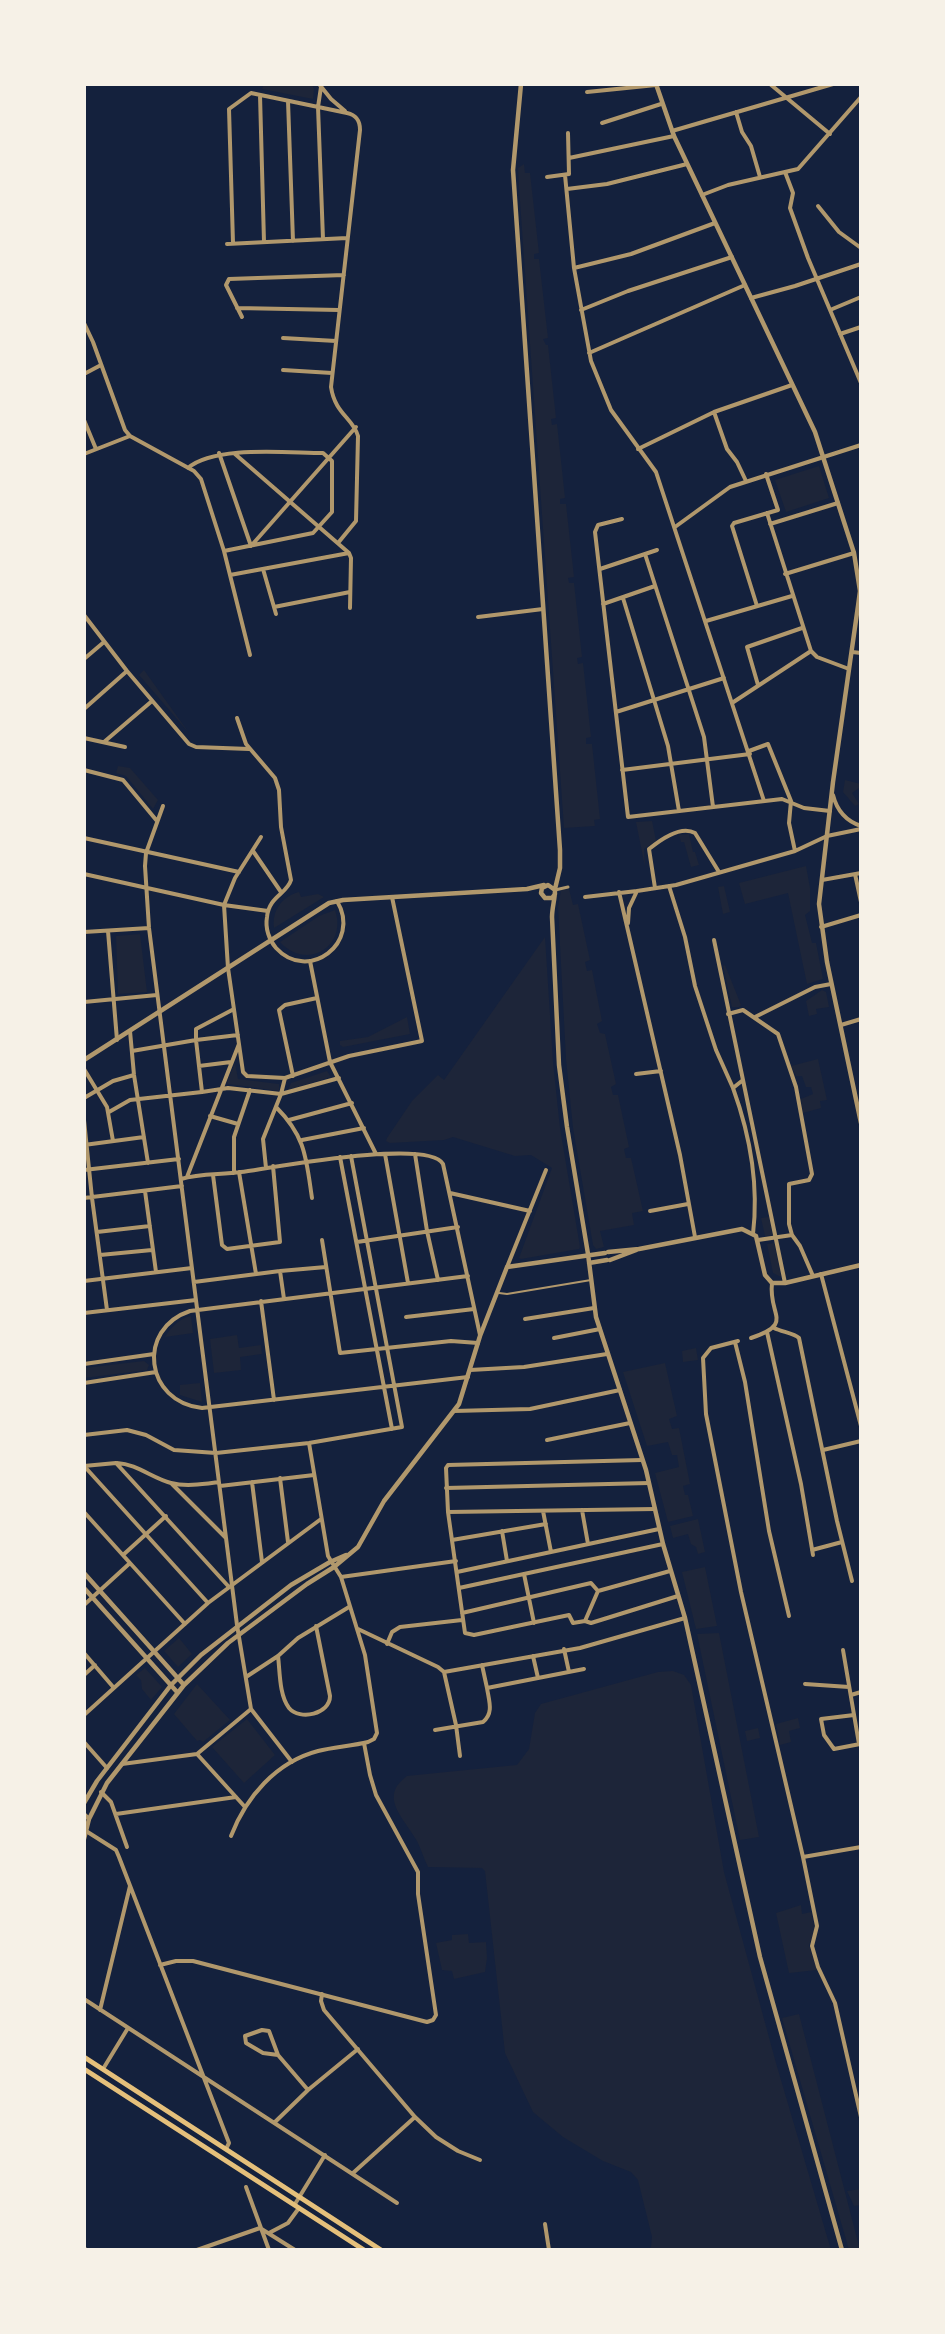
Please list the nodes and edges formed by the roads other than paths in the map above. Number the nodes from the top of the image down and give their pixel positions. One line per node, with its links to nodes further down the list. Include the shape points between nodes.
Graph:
1 (521, 84): 105 (street, via 513,170)
2 (656, 84): 6 (street); 11 (street)
3 (770, 84): 8 (street)
4 (833, 84): 8 (street)
5 (320, 86): 12 (street); 14 (street)
6 (587, 92)
7 (260, 95): 10 (street); 32 (street); 33 (street, via 251,93 229,109)
8 (786, 97): 13 (street); 18 (street)
9 (861, 97): 18 (street)
10 (288, 101): 12 (street); 31 (street)
11 (661, 104): 15 (street); 17 (street)
12 (318, 107): 14 (street); 30 (street)
13 (736, 112): 17 (street); 24 (street)
14 (347, 113): 29 (street, via 356,117 360,125)
15 (602, 123)
16 (568, 133): 19 (street)
17 (673, 134): 19 (street); 20 (street)
18 (830, 134): 21 (street, via 803,166)
19 (569, 158): 22 (street, via 569,174)
20 (687, 164): 25 (street, via 607,184); 26 (street)
21 (785, 172): 24 (street); 40 (street, via 793,193 790,208)
22 (565, 175): 23 (street); 25 (street)
23 (547, 177)
24 (760, 177): 26 (street)
25 (567, 189): 38 (street)
26 (702, 195): 28 (street)
27 (818, 206): 35 (street, via 839,232)
28 (715, 223): 36 (street); 38 (street, via 631,254)
29 (347, 238): 30 (street); 39 (street)
30 (323, 239): 31 (street)
31 (293, 241): 32 (street)
32 (264, 242): 33 (street)
33 (233, 243): 34 (street)
34 (227, 244)
35 (861, 248)
36 (732, 257): 41 (street); 46 (street)
37 (861, 264): 40 (street)
38 (574, 268): 46 (street)
39 (344, 275): 44 (street, via 229,279 226,285); 45 (street)
40 (817, 279): 42 (street); 47 (street)
41 (745, 285): 42 (street); 54 (street)
42 (751, 297): 62 (street)
43 (861, 297): 47 (street)
44 (237, 308): 45 (street); 48 (street)
45 (339, 310): 53 (street)
46 (581, 310): 54 (street)
47 (830, 310): 51 (street)
48 (242, 317)
49 (84, 323): 55 (street)
50 (861, 327): 51 (street)
51 (840, 334): 57 (street)
52 (283, 338): 53 (street)
53 (336, 341): 59 (street)
54 (589, 353): 69 (street, via 610,410)
55 (101, 365): 60 (street); 66 (street, via 121,424)
56 (861, 365): 57 (street)
57 (854, 367): 61 (street)
58 (282, 370): 59 (street)
59 (332, 373): 65 (street, via 334,402)
60 (84, 374)
61 (861, 383)
62 (792, 385): 63 (street); 73 (street)
63 (714, 412): 69 (street); 77 (street, via 727,449)
64 (84, 420): 68 (street)
65 (355, 428): 74 (street); 85 (street, via 356,521)
66 (130, 436): 68 (street); 75 (street)
67 (861, 445): 73 (street)
68 (96, 449): 72 (street)
69 (638, 449): 84 (street, via 656,472)
70 (219, 453): 71 (street); 75 (street, via 197,460); 86 (street)
71 (234, 453): 74 (street, via 322,453); 78 (street)
72 (84, 454)
73 (823, 457): 76 (street); 79 (street)
74 (329, 458): 78 (street); 83 (street, via 332,512)
75 (188, 468): 88 (street, via 201,479)
76 (766, 474): 77 (street); 80 (street, via 778,510)
77 (746, 481): 84 (street, via 724,490)
78 (290, 502): 83 (street); 86 (street)
79 (838, 502): 82 (street); 90 (street)
80 (767, 513): 82 (street); 102 (street, via 732,526)
81 (622, 519): 92 (street, via 598,525 595,532)
82 (770, 524): 94 (street)
83 (319, 527): 85 (street); 86 (street, via 314,533)
84 (675, 527): 109 (street)
85 (338, 543): 89 (street)
86 (251, 546): 88 (street)
87 (657, 550): 91 (street)
88 (224, 551): 95 (street)
89 (349, 553): 93 (street); 98 (street)
90 (854, 553): 94 (street); 97 (street)
91 (645, 554): 92 (street); 96 (street)
92 (600, 568): 101 (street)
93 (263, 569): 95 (street); 103 (street)
94 (785, 574): 99 (street)
95 (230, 575): 115 (street)
96 (655, 586): 100 (street); 121 (street)
97 (860, 591): 113 (street)
98 (350, 592): 103 (street); 104 (street)
99 (792, 596): 102 (street); 110 (street)
100 (623, 598): 101 (street); 123 (street)
101 (603, 604): 126 (street)
102 (757, 606): 109 (street)
103 (274, 607): 106 (street)
104 (350, 608)
105 (543, 609): 108 (street); 156 (street)
106 (276, 614)
107 (84, 615): 111 (street)
108 (477, 617)
109 (706, 621): 119 (street)
110 (802, 628): 112 (street); 120 (street, via 747,646)
111 (104, 642): 116 (street); 118 (street)
112 (811, 651): 117 (street); 120 (street)
113 (852, 652): 114 (street); 117 (street)
114 (861, 653)
115 (250, 655)
116 (84, 659)
117 (850, 669): 137 (street)
118 (127, 671): 122 (street); 125 (street)
119 (724, 678): 121 (street); 124 (street)
120 (758, 685): 124 (street)
121 (689, 689): 123 (street); 133 (street)
122 (152, 700): 129 (street); 131 (street, via 192,746)
123 (655, 701): 126 (street); 134 (street)
124 (732, 703): 132 (street)
125 (84, 709)
126 (616, 712): 136 (street)
127 (237, 718): 131 (street)
128 (84, 738): 129 (street)
129 (104, 742): 130 (street)
130 (125, 747)
131 (251, 750): 166 (street, via 272,771 279,790 291,880)
132 (749, 753): 133 (street); 138 (street); 139 (street, via 768,744)
133 (707, 759): 134 (street); 141 (street)
134 (672, 764): 136 (street); 142 (street)
135 (84, 770): 144 (street, via 123,780)
136 (622, 770): 142 (street, via 628,817)
137 (833, 783): 143 (street); 145 (street, via 834,801 840,812)
138 (764, 801): 139 (street); 141 (street)
139 (791, 801): 143 (street, via 804,808); 150 (street, via 789,823)
140 (163, 806): 144 (street)
141 (713, 807): 142 (street)
142 (679, 811)
143 (830, 811): 146 (street)
144 (157, 821): 151 (street)
145 (861, 827): 146 (street)
146 (827, 836): 150 (street); 158 (street)
147 (261, 837): 149 (street)
148 (84, 838): 151 (street)
149 (253, 851): 152 (street); 166 (street)
150 (795, 851): 153 (street)
151 (146, 854): 152 (street); 163 (street)
152 (239, 872): 174 (street)
153 (719, 872): 160 (street); 162 (street, via 695,833 681,831 649,849)
154 (861, 873): 157 (street)
155 (84, 874): 163 (street)
156 (559, 874): 159 (street); 167 (street)
157 (855, 874): 158 (street); 173 (street)
158 (821, 880): 180 (street)
159 (546, 885): 164 (street); 167 (street); 170 (street, via 541,890)
160 (669, 886): 162 (street); 217 (street, via 695,986)
161 (568, 887): 167 (street)
162 (656, 888): 165 (street)
163 (146, 889): 174 (street); 179 (street)
164 (527, 890): 169 (street); 170 (street)
165 (638, 891): 168 (street); 178 (street, via 629,908)
166 (281, 892): 175 (street)
167 (555, 892): 170 (street, via 550,899); 177 (street)
168 (619, 892): 171 (street); 178 (street)
169 (392, 897): 172 (street); 207 (street, via 422,1041)
170 (544, 897): 177 (street)
171 (583, 897)
172 (337, 901): 183 (street); 185 (street, via 344,918 341,936 327,954)
173 (861, 902)
174 (224, 905): 175 (street); 186 (street)
175 (268, 911): 183 (street)
176 (861, 915): 180 (street)
177 (552, 917): 280 (street, via 559,1065)
178 (628, 926): 210 (street)
179 (149, 928): 181 (street); 188 (street)
180 (820, 928): 187 (street)
181 (108, 931): 182 (street); 190 (street)
182 (84, 932)
183 (270, 940): 185 (street, via 287,957); 186 (street)
184 (714, 940): 194 (street)
185 (310, 961): 189 (street)
186 (228, 968): 192 (street); 193 (street)
187 (831, 984): 195 (street, via 815,987); 197 (street)
188 (157, 995): 190 (street); 193 (street)
189 (317, 998): 207 (street); 213 (street, via 279,1010)
190 (112, 999): 191 (street); 200 (street)
191 (84, 1002)
192 (234, 1008): 199 (street); 201 (street, via 196,1029)
193 (159, 1012): 198 (street); 202 (street)
194 (728, 1014): 195 (street, via 743,1010); 216 (street)
195 (754, 1017): 269 (street, via 778,1034 796,1087 812,1172 808,1180 789,1184 787,1203)
196 (861, 1019): 197 (street)
197 (841, 1025): 227 (street)
198 (130, 1031): 200 (street); 204 (street)
199 (238, 1035): 201 (street); 203 (street)
200 (117, 1040): 205 (street)
201 (196, 1040): 202 (street); 208 (street)
202 (164, 1044): 204 (street); 223 (street)
203 (239, 1044): 206 (street); 214 (street, via 245,1075)
204 (132, 1051): 212 (street)
205 (84, 1058)
206 (232, 1062): 208 (street); 218 (street)
207 (330, 1062): 213 (street); 215 (street)
208 (199, 1066): 221 (street)
209 (84, 1069): 219 (street)
210 (661, 1071): 211 (street); 261 (street)
211 (636, 1074)
212 (134, 1075): 219 (street); 225 (street)
213 (293, 1076): 214 (street)
214 (285, 1078): 222 (street)
215 (339, 1078): 222 (street); 226 (street)
216 (743, 1080): 217 (street); 272 (street)
217 (733, 1088): 268 (street, via 750,1147 756,1212)
218 (220, 1089): 220 (street); 221 (street); 230 (street)
219 (97, 1090): 224 (street); 229 (street)
220 (250, 1090): 222 (street); 234 (street)
221 (202, 1092): 223 (street)
222 (281, 1095): 228 (street)
223 (171, 1096): 225 (street); 245 (street)
224 (84, 1098)
225 (139, 1099): 229 (street); 236 (street)
226 (352, 1103): 232 (street); 235 (street)
227 (859, 1105): 233 (street)
228 (276, 1107): 232 (street); 249 (street, via 263,1139)
229 (109, 1112): 237 (street)
230 (210, 1116): 234 (street); 254 (street)
231 (84, 1120): 239 (street)
232 (289, 1120): 238 (street)
233 (861, 1123)
234 (238, 1124): 252 (street, via 232,1149)
235 (364, 1128): 238 (street); 242 (street)
236 (144, 1137): 237 (street); 246 (street)
237 (114, 1140): 239 (street)
238 (302, 1140): 247 (street)
239 (86, 1145): 250 (street)
240 (385, 1154): 241 (street); 242 (street); 270 (street)
241 (415, 1154): 257 (street, via 441,1160); 267 (street)
242 (376, 1155): 243 (street)
243 (351, 1156): 244 (street); 275 (street)
244 (340, 1158): 247 (street); 276 (street)
245 (179, 1159): 246 (street); 254 (street)
246 (148, 1162): 250 (street)
247 (307, 1162): 248 (street); 260 (street)
248 (273, 1166): 249 (street); 277 (street, via 280,1242)
249 (266, 1168): 252 (street)
250 (86, 1170): 258 (street)
251 (546, 1170): 262 (street)
252 (237, 1173): 253 (street); 277 (street)
253 (213, 1175): 254 (street); 277 (street, via 222,1245 227,1249)
254 (184, 1178): 255 (street)
255 (182, 1186): 256 (street); 286 (street)
256 (145, 1191): 258 (street); 264 (street)
257 (450, 1193): 262 (street); 265 (street)
258 (92, 1197): 259 (street); 266 (street)
259 (84, 1198)
260 (312, 1198)
261 (688, 1204): 263 (street); 271 (street)
262 (530, 1211): 285 (street)
263 (650, 1211)
264 (150, 1226): 266 (street); 279 (street)
265 (458, 1227): 267 (street); 291 (street)
266 (97, 1232): 281 (street)
267 (427, 1232): 270 (street); 294 (street)
268 (753, 1233): 271 (street, via 737,1229); 274 (street)
269 (792, 1235): 272 (street); 292 (street)
270 (398, 1236): 275 (street); 298 (street)
271 (695, 1237): 278 (street)
272 (777, 1237): 274 (street); 300 (street)
273 (322, 1240): 284 (street)
274 (759, 1240): 299 (street, via 765,1275)
275 (367, 1241): 276 (street); 301 (street)
276 (357, 1242): 302 (street)
277 (252, 1246): 289 (street)
278 (639, 1249): 280 (street); 282 (street)
279 (152, 1250): 281 (street); 288 (street)
280 (588, 1254): 282 (street); 285 (street)
281 (100, 1255): 293 (street)
282 (589, 1263): 295 (street)
283 (861, 1265): 290 (street)
284 (326, 1267): 287 (street); 303 (street)
285 (507, 1267): 304 (street)
286 (192, 1268): 288 (street); 297 (street)
287 (280, 1271): 289 (street); 305 (street)
288 (156, 1272): 293 (street)
289 (256, 1274): 297 (street)
290 (821, 1274): 292 (street); 338 (street)
291 (468, 1276): 294 (street); 310 (street)
292 (813, 1276): 300 (street)
293 (103, 1279): 296 (street); 311 (street)
294 (438, 1280): 298 (street)
295 (591, 1280): 304 (lane); 308 (street)
296 (84, 1281)
297 (194, 1282): 306 (street)
298 (408, 1283): 301 (street)
299 (772, 1283): 300 (street); 315 (street, via 777,1321)
300 (785, 1283)
301 (376, 1287): 302 (street); 322 (street)
302 (366, 1288): 303 (street); 323 (street)
303 (330, 1293): 305 (street); 323 (street, via 340,1353)
304 (497, 1293): 318 (street)
305 (284, 1299): 307 (street)
306 (196, 1300): 309 (street); 311 (street)
307 (261, 1301): 309 (street); 334 (street)
308 (594, 1308): 314 (street); 316 (street)
309 (197, 1309): 324 (street, via 170,1321 160,1333); 335 (street)
310 (474, 1309): 313 (street); 318 (street)
311 (107, 1310): 312 (street)
312 (84, 1313)
313 (406, 1317)
314 (525, 1319)
315 (774, 1328): 317 (street); 344 (street, via 799,1338)
316 (600, 1329): 319 (street); 325 (street)
317 (767, 1332): 320 (street); 373 (street)
318 (480, 1336): 321 (street)
319 (554, 1338)
320 (751, 1338)
321 (478, 1343): 322 (street, via 451,1341); 327 (street)
322 (388, 1349): 323 (street); 331 (street)
323 (377, 1350): 332 (street)
324 (154, 1354): 326 (street); 328 (street)
325 (607, 1354): 327 (street, via 524,1367); 333 (street)
326 (84, 1364)
327 (470, 1370): 329 (street)
328 (156, 1372): 330 (street); 335 (street, via 162,1386 179,1402)
329 (468, 1377): 331 (street); 336 (street)
330 (84, 1383)
331 (395, 1385): 332 (street); 339 (street, via 402,1427)
332 (384, 1387): 334 (street); 339 (street)
333 (620, 1390): 336 (street, via 530,1409); 337 (street)
334 (274, 1400): 335 (street)
335 (209, 1408): 345 (street)
336 (454, 1411): 375 (street, via 384,1501)
337 (630, 1423): 341 (street); 346 (street)
338 (861, 1426)
339 (392, 1429): 343 (street)
340 (84, 1435): 345 (street, via 127,1430 174,1450)
341 (547, 1440)
342 (861, 1441): 344 (street)
343 (309, 1443): 345 (street); 349 (street)
344 (823, 1450): 370 (street)
345 (216, 1453): 354 (street)
346 (642, 1460): 352 (street); 355 (street, via 446,1466)
347 (116, 1463): 348 (street); 353 (street); 361 (street)
348 (84, 1466): 366 (street)
349 (314, 1475): 350 (street); 362 (street)
350 (280, 1479): 351 (street); 369 (street)
351 (252, 1482): 354 (street); 382 (street)
352 (649, 1483): 355 (street); 356 (street)
353 (172, 1484): 354 (street); 367 (street)
354 (219, 1484): 367 (street)
355 (446, 1488): 360 (street)
356 (655, 1509): 357 (street); 364 (street)
357 (582, 1510): 358 (street); 371 (street)
358 (543, 1511): 360 (street); 363 (street)
359 (84, 1512): 376 (street)
360 (448, 1512): 368 (street)
361 (166, 1515): 366 (street); 390 (street)
362 (321, 1519): 369 (street); 380 (street)
363 (546, 1524): 365 (street); 374 (street)
364 (659, 1529): 371 (street); 372 (street)
365 (502, 1531): 368 (street); 379 (street)
366 (146, 1535): 376 (street); 398 (street)
367 (226, 1539): 390 (street)
368 (452, 1540): 378 (street)
369 (288, 1542): 382 (street)
370 (842, 1542): 373 (street); 389 (street)
371 (588, 1544): 374 (street)
372 (663, 1544): 384 (street); 387 (street)
373 (812, 1550): 377 (street)
374 (551, 1552): 379 (street)
375 (352, 1553): 380 (street); 383 (street)
376 (123, 1555): 381 (street)
377 (813, 1555)
378 (456, 1561): 386 (street); 388 (street)
379 (507, 1561): 386 (street)
380 (330, 1562): 383 (street); 408 (street)
381 (130, 1563): 393 (street); 407 (street)
382 (262, 1563): 390 (street)
383 (334, 1568): 388 (street); 411 (street)
384 (670, 1571): 394 (street); 395 (street)
385 (84, 1572): 393 (street)
386 (457, 1572): 392 (street)
387 (524, 1574): 392 (street); 397 (street)
388 (341, 1577): 400 (street)
389 (852, 1581)
390 (231, 1586): 398 (street); 408 (street)
391 (84, 1588): 396 (street)
392 (459, 1588): 401 (street)
393 (100, 1590): 396 (street); 415 (street)
394 (597, 1591): 397 (street, via 591,1583); 405 (street)
395 (678, 1596): 403 (street); 405 (street, via 591,1623)
396 (92, 1597): 399 (street); 419 (street)
397 (529, 1598): 401 (street); 406 (street)
398 (208, 1603): 407 (street)
399 (84, 1605)
400 (349, 1606): 409 (street); 410 (street)
401 (462, 1613): 404 (street)
402 (789, 1617): 463 (street, via 769,1531 736,1342 711,1348 703,1358 706,1414 741,1592)
403 (685, 1618): 413 (street, via 601,1643); 497 (street, via 760,1957)
404 (462, 1620): 406 (street, via 463,1630 469,1635); 412 (street, via 400,1627 392,1632)
405 (585, 1621): 406 (street, via 574,1623 569,1615)
406 (534, 1623)
407 (185, 1624): 415 (street)
408 (237, 1625): 411 (street); 427 (street)
409 (316, 1626): 417 (street); 417 (street, via 330,1696 326,1709 303,1715 290,1708 282,1690)
410 (357, 1629): 412 (street); 444 (street, via 377,1733)
411 (239, 1634): 426 (street); 431 (street)
412 (387, 1644): 423 (street)
413 (564, 1649): 418 (street); 424 (street)
414 (843, 1650): 432 (street)
415 (154, 1652): 419 (street); 427 (street)
416 (84, 1653): 420 (street)
417 (278, 1656): 426 (street)
418 (533, 1656): 421 (street); 428 (street)
419 (147, 1659): 430 (street); 433 (street)
420 (95, 1665): 425 (street); 433 (street)
421 (482, 1665): 423 (street); 434 (street)
422 (584, 1669): 424 (street)
423 (444, 1672): 441 (street)
424 (568, 1672): 428 (street)
425 (84, 1675)
426 (246, 1677): 438 (street)
427 (177, 1678): 430 (street); 431 (street)
428 (538, 1678): 434 (street)
429 (805, 1684): 432 (street)
430 (171, 1685): 435 (street); 450 (street)
431 (184, 1685): 435 (street)
432 (849, 1687): 437 (street)
433 (114, 1688): 439 (street)
434 (488, 1688): 441 (street, via 490,1712 486,1719)
435 (177, 1692): 449 (street)
436 (861, 1692): 437 (street)
437 (850, 1695): 440 (street)
438 (251, 1709): 446 (street); 448 (street)
439 (84, 1715)
440 (854, 1715): 445 (street); 445 (street, via 821,1719 824,1735 834,1749)
441 (456, 1725): 442 (street); 447 (street)
442 (435, 1730)
443 (84, 1742): 450 (street)
444 (364, 1743): 448 (street, via 319,1750); 466 (street, via 373,1788 417,1872 435,2017 427,2022)
445 (860, 1744)
446 (197, 1754): 449 (street); 452 (street)
447 (460, 1756)
448 (292, 1762): 454 (street, via 262,1785)
449 (121, 1764): 451 (street)
450 (107, 1768): 453 (street)
451 (101, 1792): 456 (street); 457 (street)
452 (236, 1797): 454 (street); 456 (street)
453 (84, 1803)
454 (245, 1808): 459 (street)
455 (84, 1814): 457 (street)
456 (116, 1814): 461 (street)
457 (89, 1819): 458 (street)
458 (86, 1831): 460 (street); 464 (street, via 116,1850)
459 (231, 1836)
460 (84, 1839)
461 (127, 1847)
462 (861, 1847): 463 (street)
463 (803, 1857): 478 (street, via 817,1926 812,1946 835,2002)
464 (130, 1885): 465 (street); 468 (street)
465 (160, 1965): 466 (street, via 192,1961); 475 (street)
466 (322, 1994): 470 (street, via 324,2010)
467 (84, 1999): 468 (street)
468 (100, 2010): 469 (street)
469 (129, 2028): 474 (street); 475 (street)
470 (358, 2049): 476 (street); 477 (street)
471 (278, 2055): 471 (street, via 269,2031 245,2036 246,2043 262,2053); 476 (street)
472 (84, 2057): 474 (main road)
473 (84, 2069): 487 (main road)
474 (103, 2069): 480 (main road)
475 (205, 2077): 479 (street); 480 (street, via 229,2144)
476 (308, 2090): 479 (street)
477 (415, 2117): 482 (street, via 436,2137); 483 (street)
478 (861, 2117)
479 (275, 2122): 481 (street)
480 (226, 2150): 485 (main road)
481 (325, 2155): 483 (street); 485 (street)
482 (480, 2160)
483 (353, 2173): 486 (street)
484 (246, 2187): 489 (street)
485 (299, 2196): 487 (street); 495 (main road)
486 (398, 2203)
487 (297, 2205): 490 (street, via 288,2223); 494 (main road)
488 (545, 2224): 496 (street)
489 (260, 2228): 490 (street); 491 (street); 492 (street)
490 (268, 2233): 493 (street)
491 (197, 2250)
492 (269, 2250)
493 (295, 2250)
494 (364, 2250)
495 (381, 2250)
496 (549, 2250)
497 (842, 2250)

